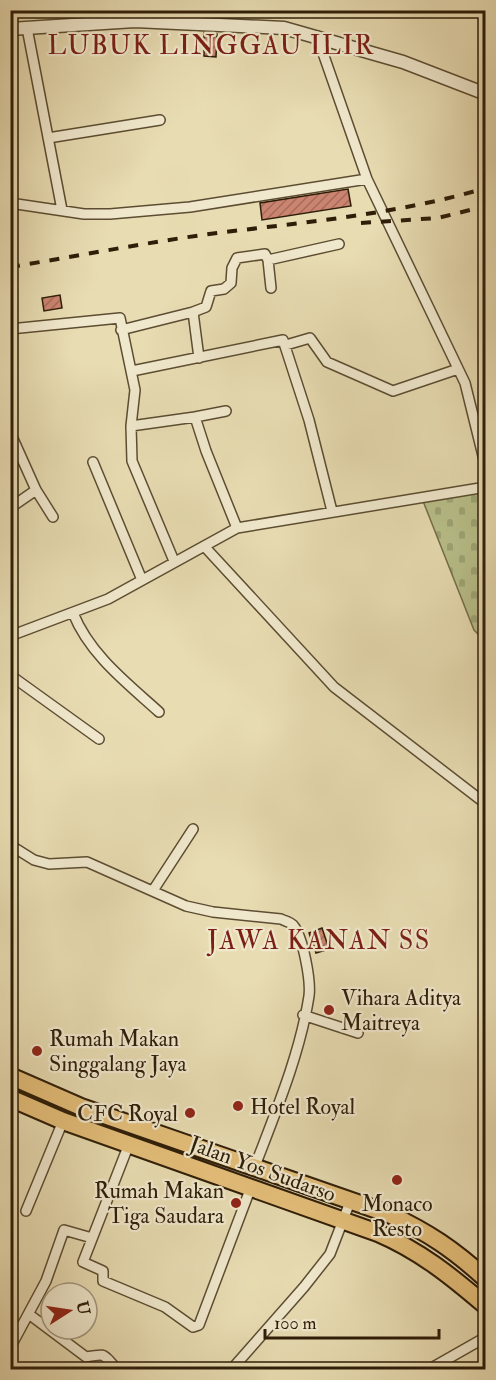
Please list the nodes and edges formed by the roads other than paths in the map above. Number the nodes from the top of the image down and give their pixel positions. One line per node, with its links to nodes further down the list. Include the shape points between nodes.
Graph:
1 (135, 16): 2 (street); 4 (street, via 263,25)
2 (27, 28): 3 (street); 7 (street)
3 (10, 29)
4 (317, 36): 5 (street, via 403,62); 8 (street)
5 (486, 94)
6 (160, 120): 7 (street)
7 (48, 138): 10 (street)
8 (367, 179): 10 (street, via 190,207 110,214); 19 (street)
9 (10, 203): 10 (street)
10 (62, 210)
11 (339, 244): 12 (street)
12 (268, 260): 13 (street); 14 (street, via 265,254 234,260 231,283 211,291 206,307)
13 (271, 288)
14 (193, 312): 16 (street); 18 (street)
15 (10, 329): 16 (street, via 120,318)
16 (121, 330): 20 (street)
17 (286, 345): 18 (street, via 281,340); 19 (street, via 310,338 327,362 393,391); 30 (street)
18 (199, 358): 20 (street)
19 (458, 369): 26 (street)
20 (132, 371): 23 (street, via 135,398)
21 (226, 411): 22 (street)
22 (195, 417): 23 (street); 32 (street)
23 (131, 426): 34 (street, via 135,470)
24 (10, 432): 28 (street)
25 (93, 462): 35 (street)
26 (486, 468)
27 (486, 485): 30 (street)
28 (36, 490): 29 (street); 31 (street)
29 (10, 507)
30 (332, 511): 32 (street)
31 (53, 517)
32 (237, 528): 33 (street)
33 (204, 546): 34 (street); 41 (street, via 334,687)
34 (174, 561): 35 (street)
35 (142, 580): 36 (street)
36 (73, 614): 37 (street); 39 (street, via 81,632 107,665)
37 (10, 636)
38 (10, 675): 40 (street)
39 (159, 712)
40 (99, 739)
41 (486, 804)
42 (193, 829): 44 (street)
43 (10, 845): 44 (street, via 34,860 49,864 87,862)
44 (154, 889): 45 (street, via 186,906 291,923 298,931 309,994)
45 (303, 1015): 46 (street); 51 (street, via 289,1075)
46 (358, 1033)
47 (10, 1076): 51 (highway, Jalan Yos Sudarso, via 81,1107)
48 (10, 1098): 49 (highway, Jalan Yos Sudarso)
49 (63, 1121): 50 (highway, Jalan Yos Sudarso); 54 (street)
50 (129, 1144): 52 (highway, Jalan Yos Sudarso); 56 (street)
51 (255, 1166): 53 (highway, Jalan Yos Sudarso)
52 (251, 1188): 55 (highway, Jalan Yos Sudarso); 56 (street, via 196,1327 165,1307 103,1281 103,1270 83,1262)
53 (350, 1202): 55 (street); 57 (highway, Jalan Yos Sudarso, via 421,1229 455,1251)
54 (26, 1211)
55 (344, 1222): 58 (highway, Jalan Yos Sudarso, via 411,1247); 65 (street, via 318,1270)
56 (92, 1238): 59 (street, via 65,1228)
57 (486, 1280)
58 (486, 1306)
59 (30, 1315): 61 (street); 64 (street, via 86,1357 102,1354)
60 (486, 1338): 66 (street)
61 (10, 1348)
62 (10, 1364): 63 (street)
63 (16, 1370)
64 (118, 1370)
65 (231, 1370)
66 (428, 1370)

